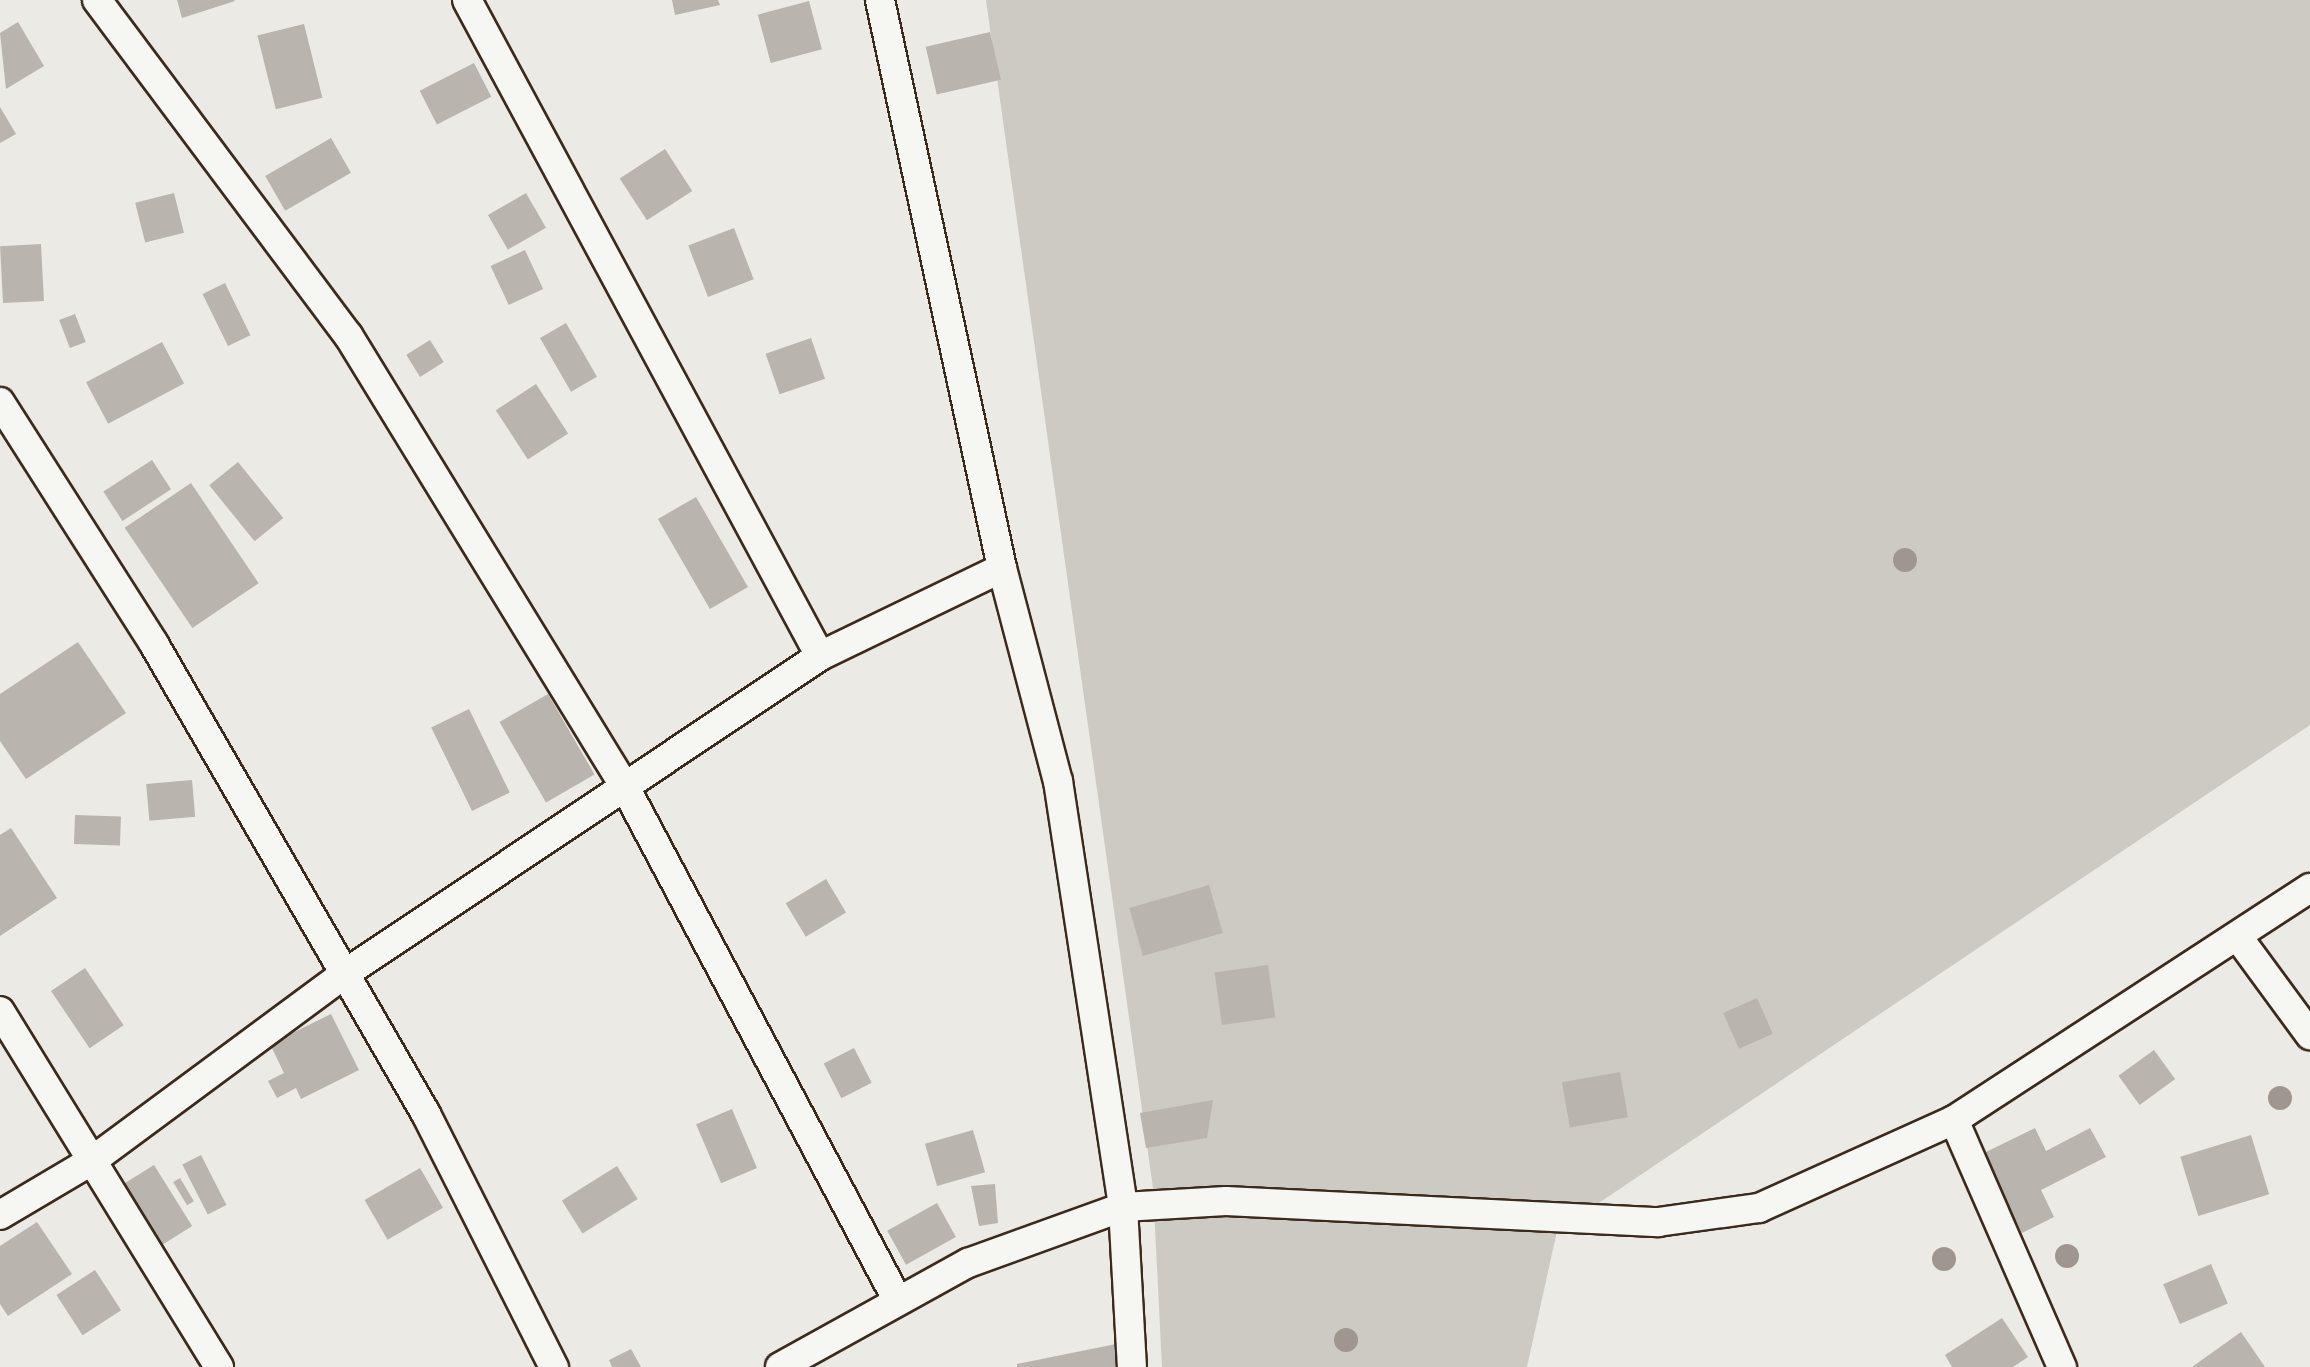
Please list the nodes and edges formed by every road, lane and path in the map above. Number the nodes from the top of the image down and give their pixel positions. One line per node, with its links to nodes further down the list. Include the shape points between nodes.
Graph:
1 (97, 0): 7 (street, via 330,308)
2 (467, 0): 6 (street)
3 (880, 0): 5 (street)
4 (0, 402): 10 (street, via 154,644)
5 (1002, 568): 6 (street); 15 (street, via 1058,781)
6 (820, 656): 7 (street)
7 (625, 787): 10 (street); 17 (street)
8 (2310, 888): 9 (street)
9 (2238, 937): 12 (street); 13 (street)
10 (343, 975): 14 (street); 19 (street, via 491,1234)
11 (0, 1011): 14 (street)
12 (2310, 1035)
13 (1954, 1120): 15 (street, via 1817,1185 1709,1217 1495,1217 1226,1201); 22 (street)
14 (93, 1160): 16 (street); 18 (street)
15 (1123, 1207): 17 (street, via 968,1263); 21 (street)
16 (0, 1215)
17 (898, 1301): 20 (street)
18 (219, 1367)
19 (554, 1367)
20 (780, 1367)
21 (1132, 1367)
22 (2062, 1367)

